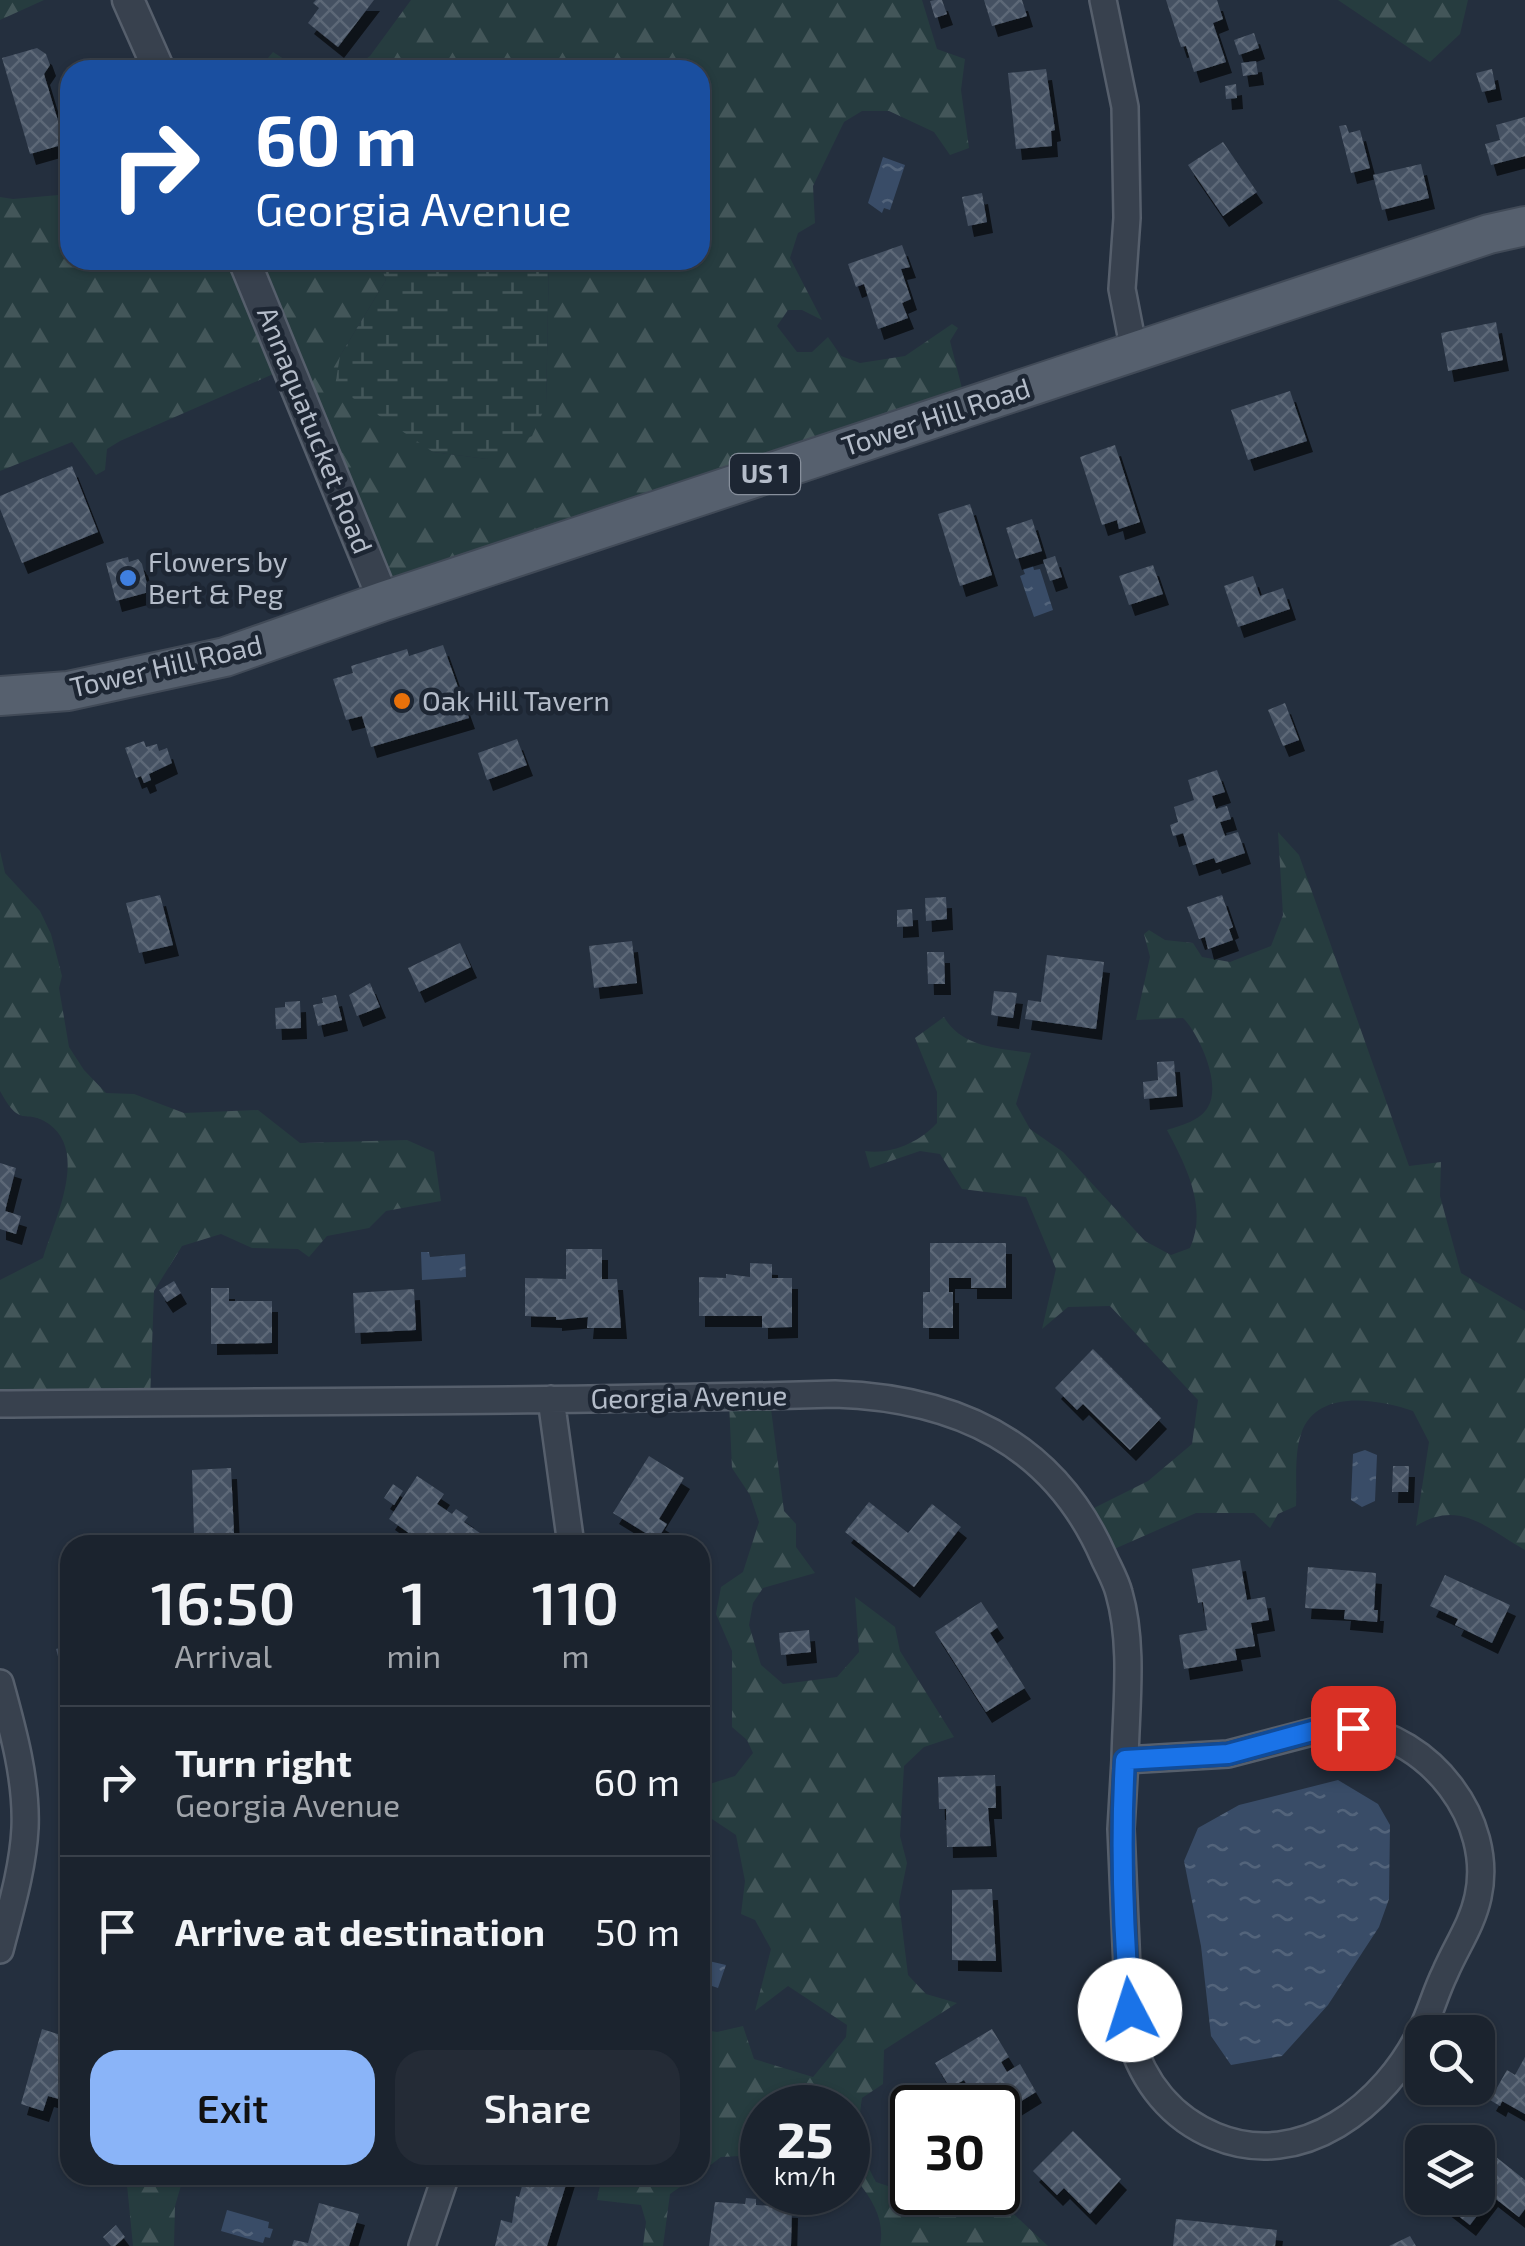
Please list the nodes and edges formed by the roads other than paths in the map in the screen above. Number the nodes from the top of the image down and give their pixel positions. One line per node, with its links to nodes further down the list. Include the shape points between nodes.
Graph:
1 (128, 0): 3 (street)
2 (1103, 0): 6 (street, via 1125,108 1122,290)
3 (155, 60)
4 (1525, 226): 6 (main road, Tower Hill Road / US 1)
5 (248, 270): 7 (street, Annaquatucket Road)
6 (1134, 351): 7 (main road, Tower Hill Road / US 1)
7 (384, 600): 8 (main road, Tower Hill Road / US 1, via 225,658 68,691)
8 (0, 696)
9 (550, 1398): 10 (street, Georgia Avenue); 11 (street); 13 (street, Georgia Avenue, via 869,1395 943,1410 1010,1442 1069,1495 1119,1592 1126,1628)
10 (0, 1404)
11 (570, 1535)
12 (0, 1683): 14 (street, via 25,1830)
13 (1125, 1760): 13 (street, Georgia Avenue, via 1123,1930 1138,2064 1177,2114 1230,2142 1286,2147 1336,2127 1404,2058 1471,1920 1481,1854 1467,1810 1415,1752 1371,1730 1316,1730 1228,1754)
14 (0, 1950)
15 (443, 2185): 16 (street)
16 (422, 2246)

